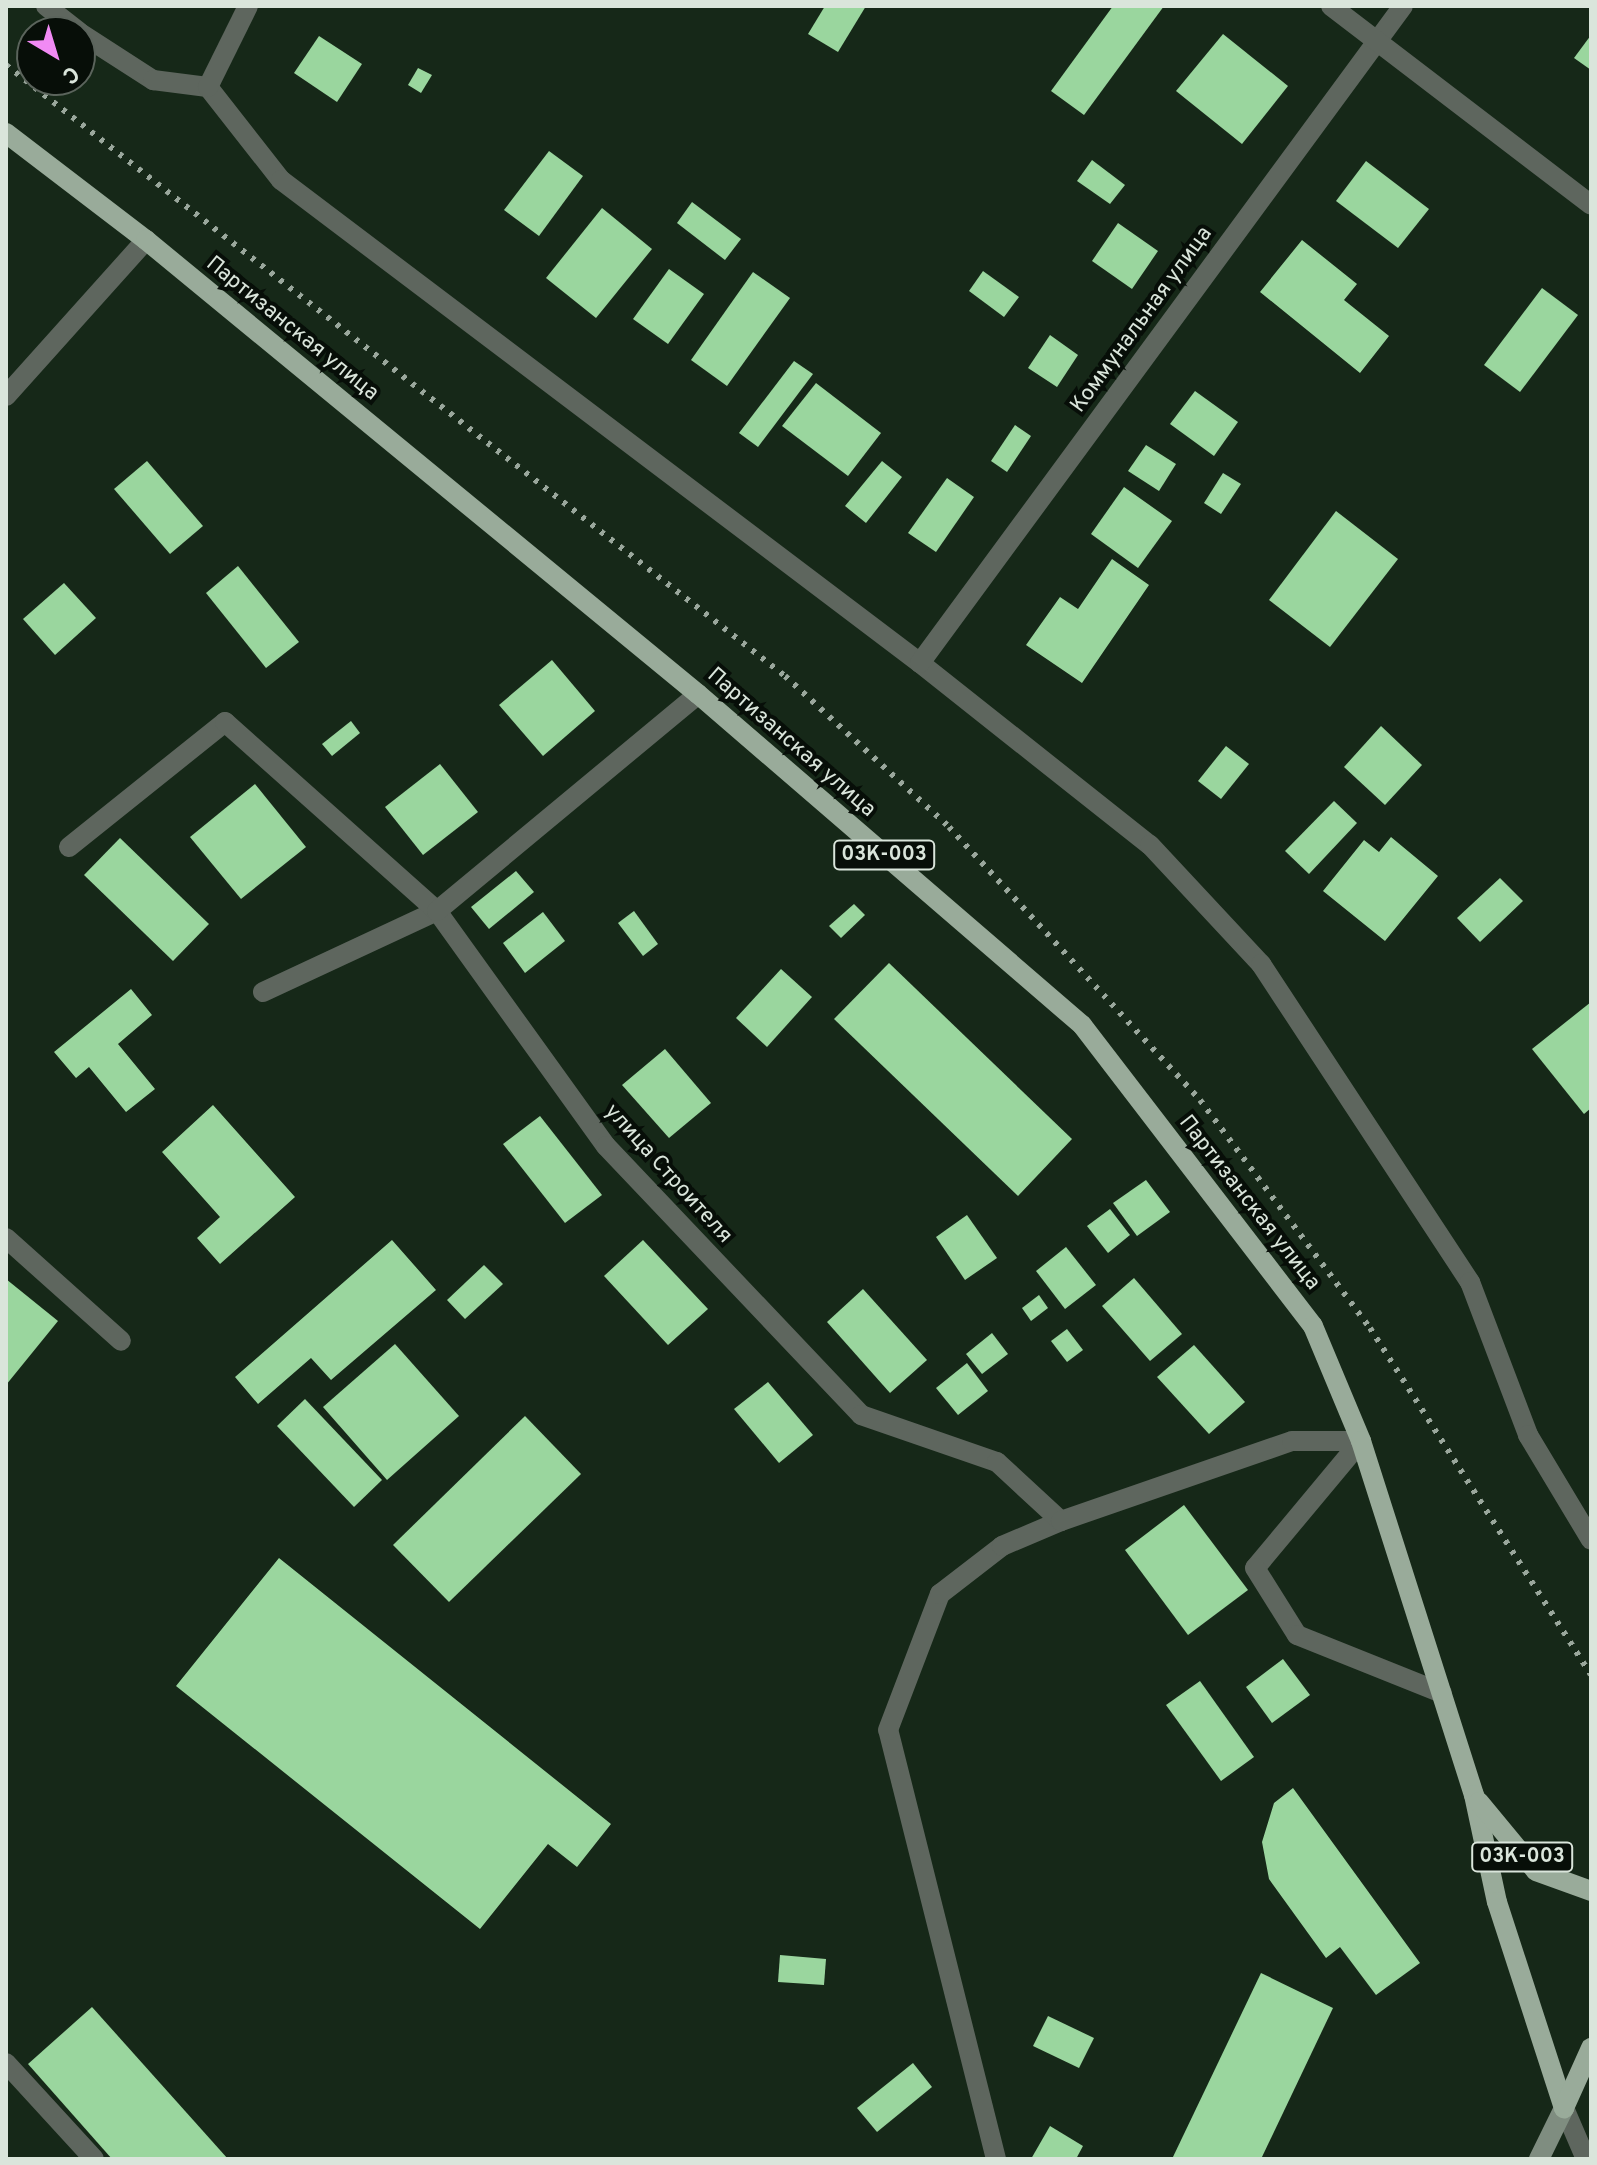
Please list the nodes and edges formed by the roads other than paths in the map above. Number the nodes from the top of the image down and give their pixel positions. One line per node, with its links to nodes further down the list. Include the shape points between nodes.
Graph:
1 (248, 6): 6 (street)
2 (1331, 6): 4 (street)
3 (1403, 6): 4 (street, Коммунальная улица)
4 (1377, 40): 8 (street); 11 (street, Коммунальная улица)
5 (96, 43): 6 (street, via 153,80)
6 (208, 87): 11 (street, via 281,180)
7 (6, 133): 9 (main road, Партизанская улица / 03К-003)
8 (1591, 205)
9 (146, 240): 10 (street); 12 (main road, Партизанская улица / 03К-003)
10 (6, 396)
11 (920, 663): 20 (street, via 1150,845 1261,964 1470,1282 1528,1435)
12 (698, 694): 14 (street); 18 (main road, Партизанская улица / 03К-003, via 1082,1025 1313,1326)
13 (69, 847): 14 (street, улица Строителя, via 225,722)
14 (437, 911): 15 (street); 19 (street, улица Строителя, via 606,1146 861,1415 997,1462)
15 (263, 992)
16 (6, 1238): 17 (street)
17 (121, 1341)
18 (1361, 1441): 19 (street, via 1292,1441); 21 (main road, Партизанская улица / 03К-003); 21 (street, via 1255,1568 1297,1635)
19 (1061, 1521): 28 (street, via 1002,1546 940,1594 888,1730)
20 (1591, 1540)
21 (1442, 1693): 22 (main road, Партизанская улица / 03К-003)
22 (1474, 1795): 23 (main road, 03К-003, via 1536,1871); 26 (main road, Партизанская улица, via 1497,1902)
23 (1591, 1891)
24 (1591, 2048): 26 (main road)
25 (6, 2063): 27 (street)
26 (1564, 2108): 29 (main road); 30 (street)
27 (94, 2159)
28 (996, 2159)
29 (1539, 2159)
30 (1586, 2159)

